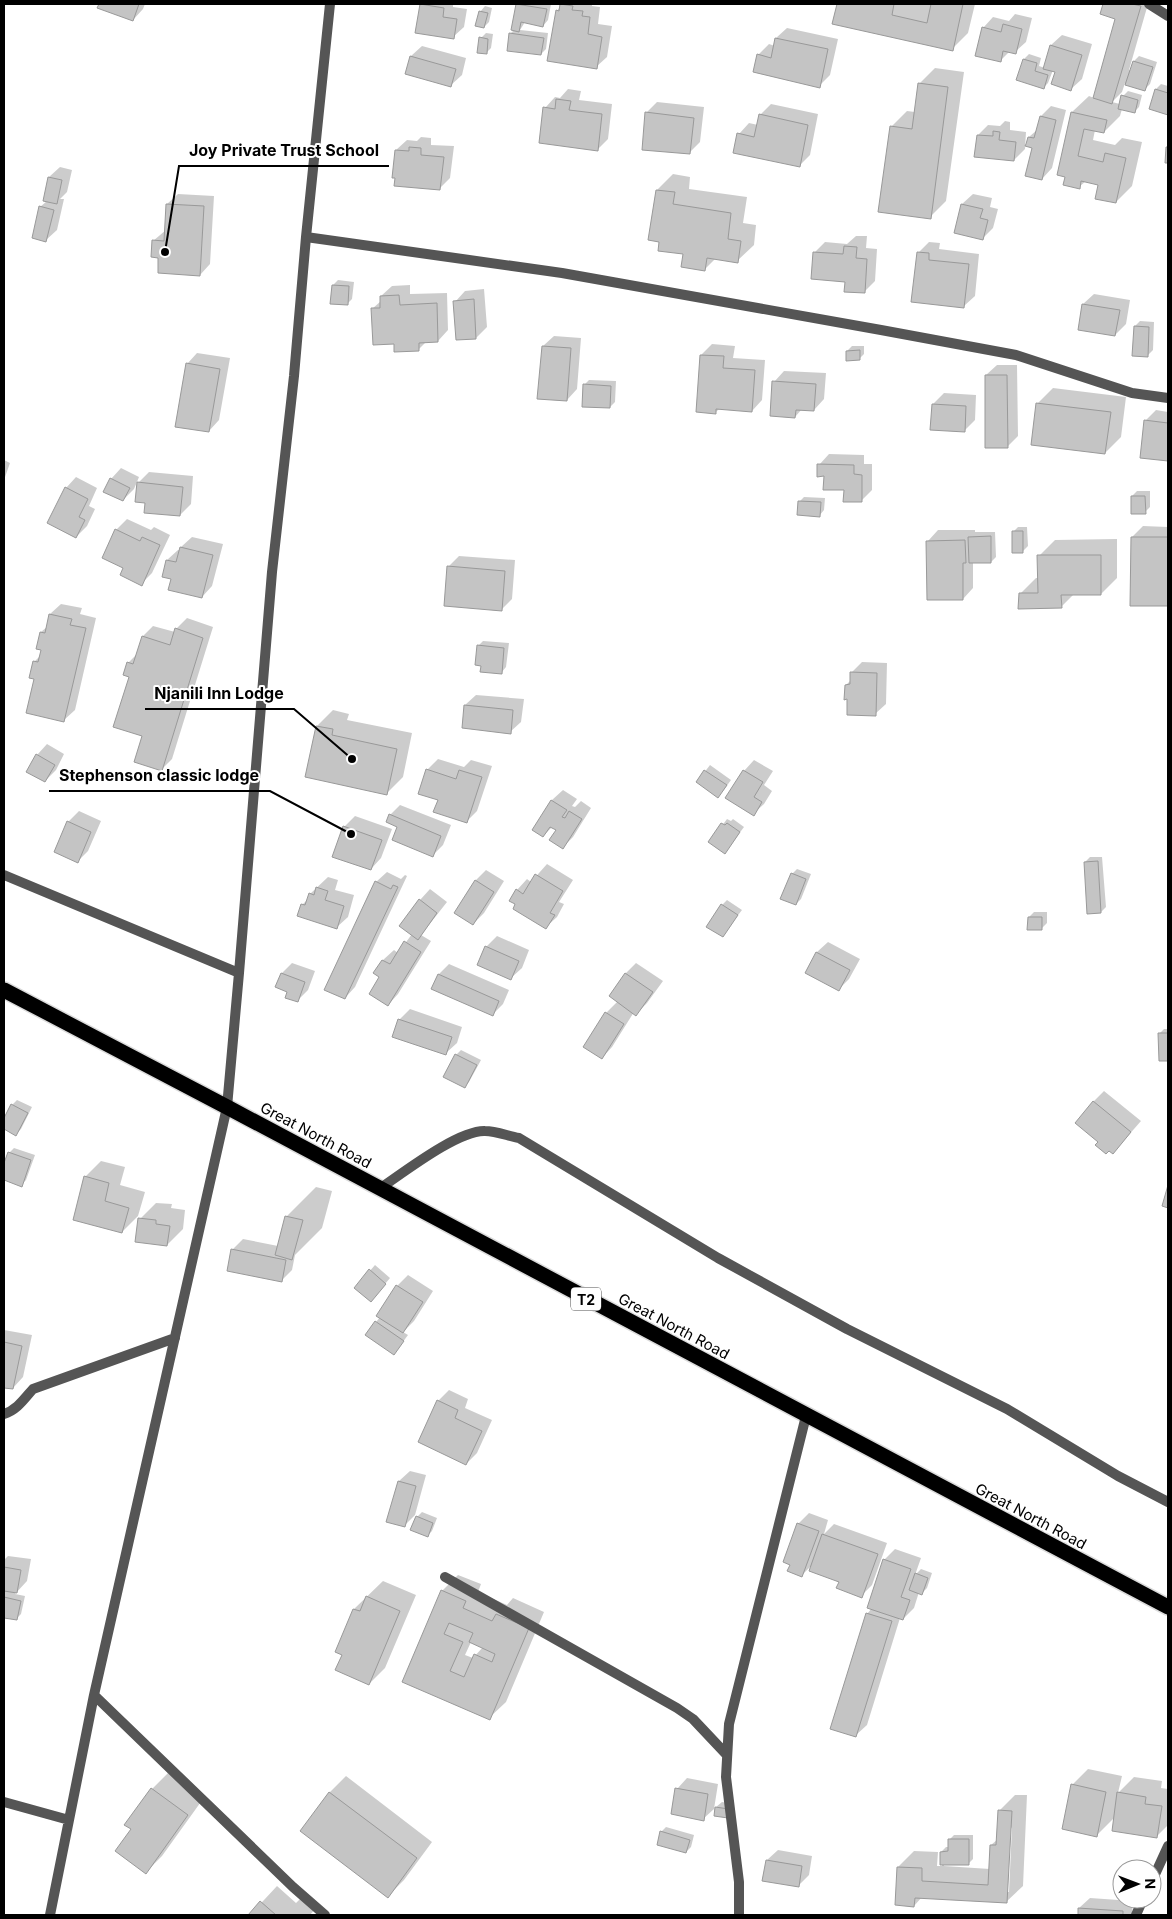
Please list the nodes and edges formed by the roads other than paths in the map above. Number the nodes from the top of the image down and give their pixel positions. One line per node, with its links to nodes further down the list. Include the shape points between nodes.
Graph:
1 (330, 4): 4 (street)
2 (1149, 4): 3 (street)
3 (1168, 16)
4 (306, 237): 5 (street, via 562,273 901,333 1016,355 1132,393); 7 (street, via 272,572)
5 (1168, 398)
6 (4, 875): 7 (street)
7 (239, 973): 9 (street)
8 (4, 990): 9 (highway, Great North Road / T2)
9 (226, 1107): 10 (highway, Great North Road / T2); 11 (street)
10 (379, 1189): 13 (highway, Great North Road / T2); 14 (street, via 458,1137 486,1131 519,1138 718,1258 847,1329 1007,1409)
11 (175, 1338): 12 (street, via 33,1389 17,1407); 17 (street)
12 (4, 1414)
13 (806, 1416): 16 (highway, Great North Road / T2); 18 (street, via 729,1724)
14 (1168, 1502)
15 (445, 1577): 18 (street, via 676,1708 693,1719)
16 (1168, 1607)
17 (94, 1695): 20 (street); 24 (street)
18 (726, 1754): 25 (street, via 739,1882)
19 (4, 1802): 20 (street)
20 (69, 1820): 23 (street)
21 (1168, 1846): 22 (street)
22 (1162, 1859)
23 (50, 1915)
24 (325, 1915)
25 (739, 1915)

